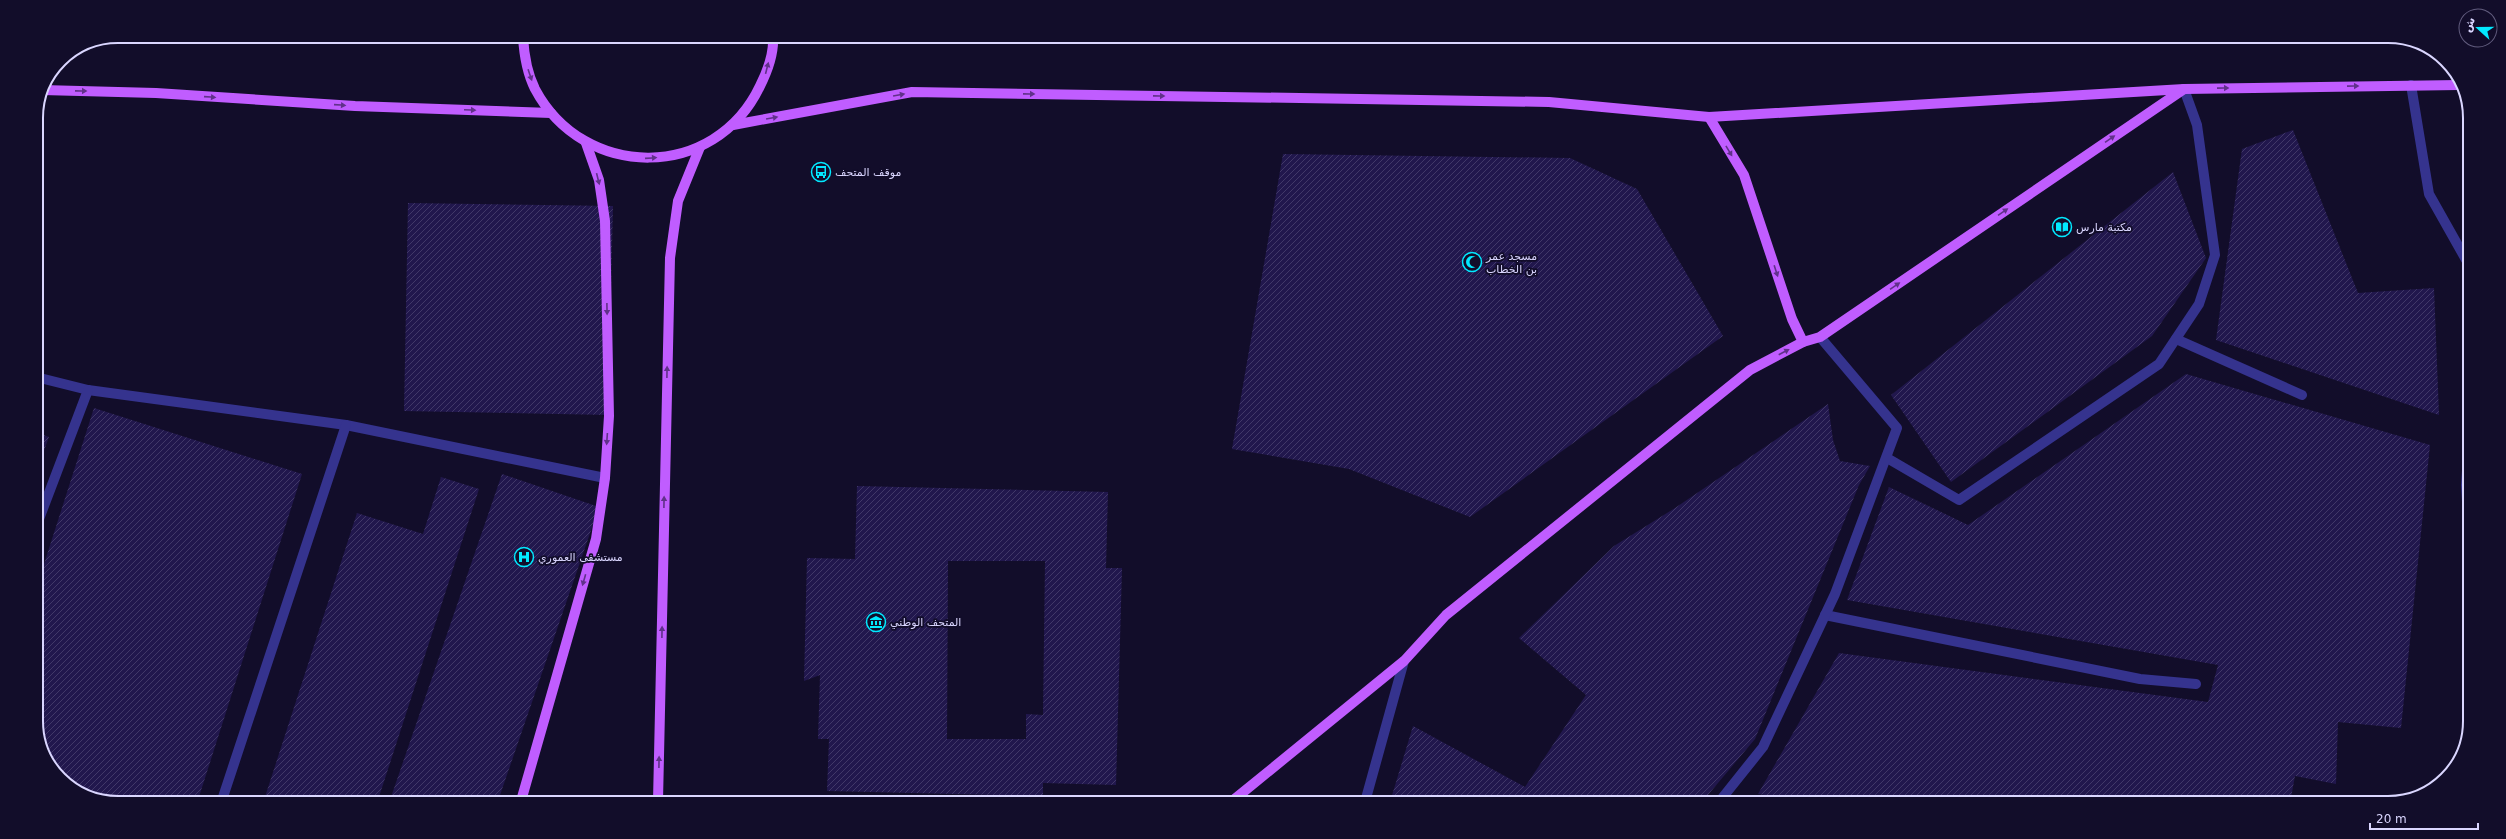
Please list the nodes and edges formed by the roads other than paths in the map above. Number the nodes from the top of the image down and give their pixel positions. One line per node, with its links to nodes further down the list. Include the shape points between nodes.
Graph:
1 (524, 43): 7 (main road, one-way to 7, via 525,61 535,89)
2 (772, 43): 9 (main road, one-way to 2, via 753,100 767,72)
3 (2411, 85): 4 (main road); 5 (main road, one-way to 3); 12 (street, via 2430,194)
4 (2455, 85)
5 (2184, 89): 8 (main road); 13 (main road, one-way to 5); 14 (street, via 2197,125 2215,255 2199,304)
6 (49, 90): 7 (main road, one-way to 7, via 156,93 355,106)
7 (551, 113): 10 (main road)
8 (1709, 117): 9 (main road, one-way to 8, via 912,92 1549,102); 15 (main road, one-way to 15, via 1744,176 1792,319)
9 (733, 125): 11 (main road)
10 (586, 143): 11 (main road, one-way to 11, via 613,154 642,159 672,156); 21 (main road, one-way to 21, via 599,180 605,221 609,416)
11 (700, 147): 28 (main road, one-way to 11, via 670,258 678,201)
12 (2463, 254)
13 (1820, 337): 15 (main road); 20 (street, via 1897,428)
14 (2176, 338): 18 (street); 20 (street, via 2159,364 1959,500)
15 (1803, 342): 24 (main road, one-way to 15, via 1446,615 1750,370)
16 (43, 379): 17 (street)
17 (88, 390): 19 (street); 22 (street)
18 (2302, 395)
19 (346, 425): 21 (street); 26 (street)
20 (1887, 458): 23 (street)
21 (605, 478): 27 (main road, one-way to 27, via 596,539)
22 (43, 509)
23 (1825, 615): 25 (street, via 2140,679); 31 (street, via 1763,747)
24 (1404, 661): 29 (main road); 30 (street)
25 (2196, 684)
26 (223, 796)
27 (522, 796)
28 (658, 796)
29 (1238, 796)
30 (1367, 796)
31 (1724, 796)

